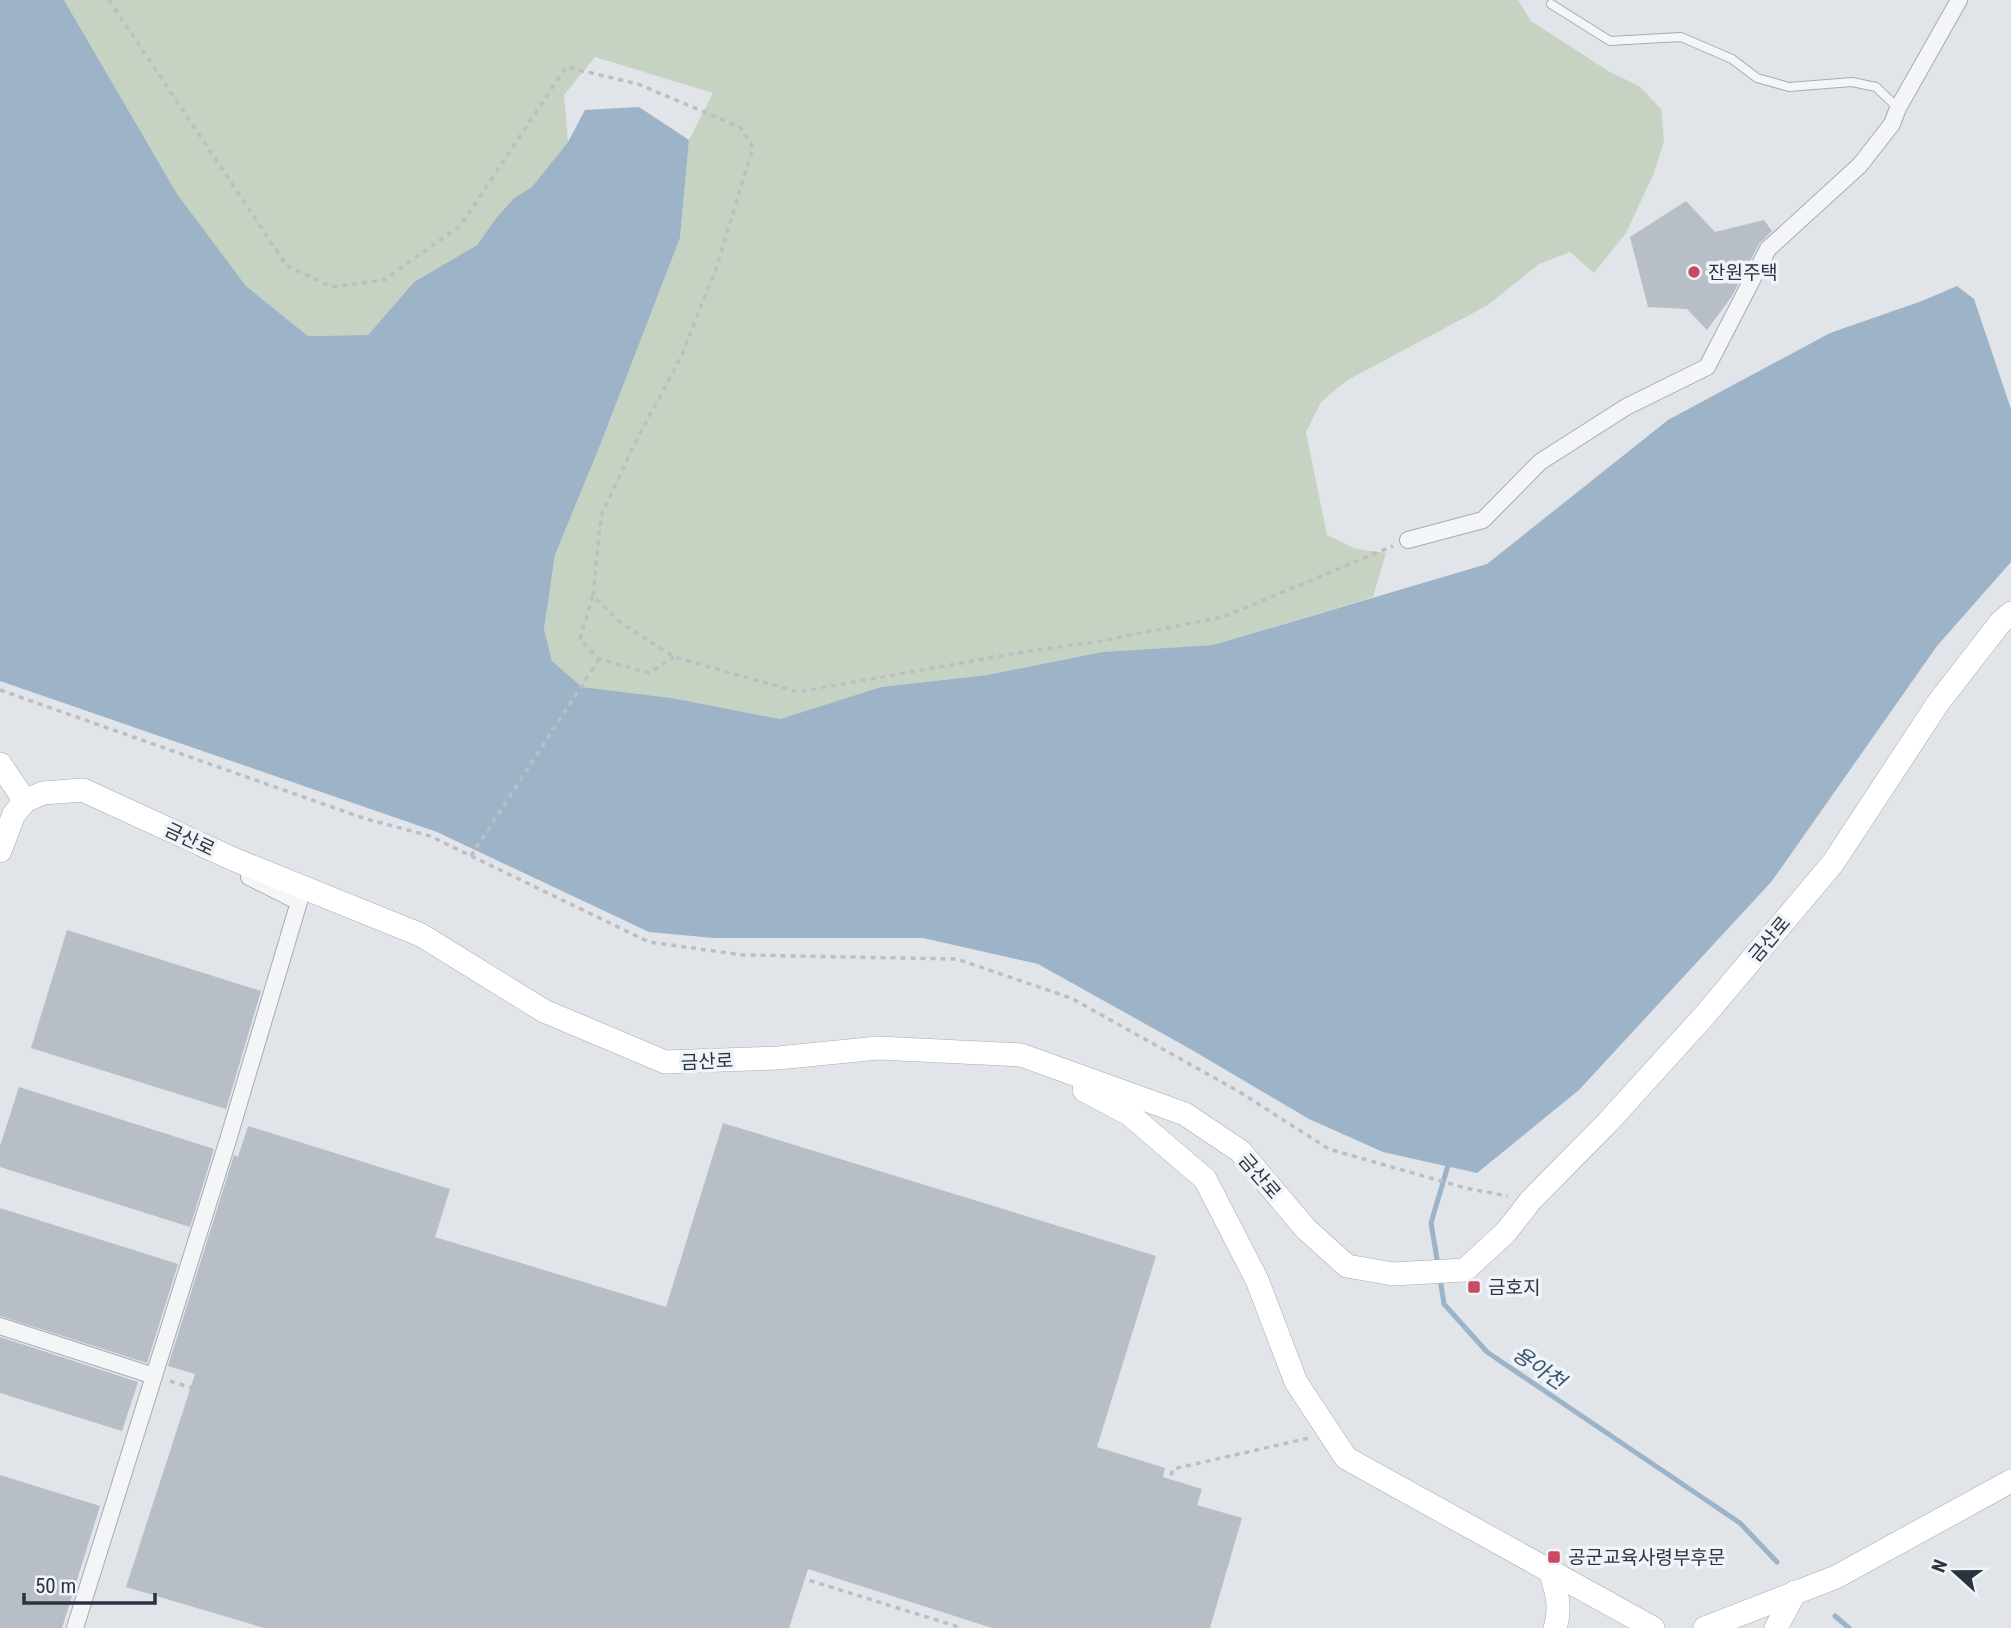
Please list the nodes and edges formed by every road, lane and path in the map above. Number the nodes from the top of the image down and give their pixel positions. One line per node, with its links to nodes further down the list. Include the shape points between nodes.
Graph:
1 (109, 0): 6 (path, via 288,266 332,287 384,280 461,225 566,67 638,84 740,127 753,147 717,266 681,357 601,516)
2 (1959, 0): 4 (street)
3 (1550, 4): 4 (lane, via 1610,41 1681,37 1732,59 1757,78 1789,87 1852,82 1876,87)
4 (1898, 108): 5 (street, via 1892,124 1860,165 1768,249 1707,367 1626,407 1540,462 1483,520)
5 (1408, 540): 8 (path, via 1223,617 798,692)
6 (593, 596): 8 (path, via 621,623); 9 (path, via 580,639)
7 (2011, 613): 17 (street, 금산로, via 1938,703 1833,863 1705,1015)
8 (674, 657): 9 (path, via 649,673)
9 (599, 659): 15 (path)
10 (0, 690): 15 (path, via 363,818 430,836)
11 (0, 764): 12 (street)
12 (24, 801): 13 (street, 금산로, via 43,793 83,790); 14 (street)
13 (118, 806): 16 (street, 금산로, via 233,859 421,934 544,1011 665,1062 878,1048); 19 (street, via 146,831 299,902)
14 (0, 851)
15 (471, 856): 17 (path, via 649,942 743,955 957,959 1071,998 1238,1091 1329,1149 1465,1188)
16 (1021, 1055): 17 (street, 금산로, via 1185,1114 1240,1151 1306,1229 1346,1266 1393,1274 1465,1270 1506,1232); 20 (street, via 1129,1114 1205,1179 1257,1280 1296,1382)
17 (1531, 1200)
18 (0, 1326): 19 (street)
19 (154, 1376): 24 (street); 25 (path)
20 (1329, 1433): 22 (street, via 1346,1458); 26 (path, via 1173,1469)
21 (2011, 1480): 23 (street, via 1836,1577)
22 (1550, 1570): 27 (street, via 1558,1595); 28 (street)
23 (1795, 1592): 29 (street); 30 (street)
24 (75, 1628)
25 (962, 1628)
26 (1123, 1628)
27 (1555, 1628)
28 (1653, 1628)
29 (1705, 1628)
30 (1776, 1628)

